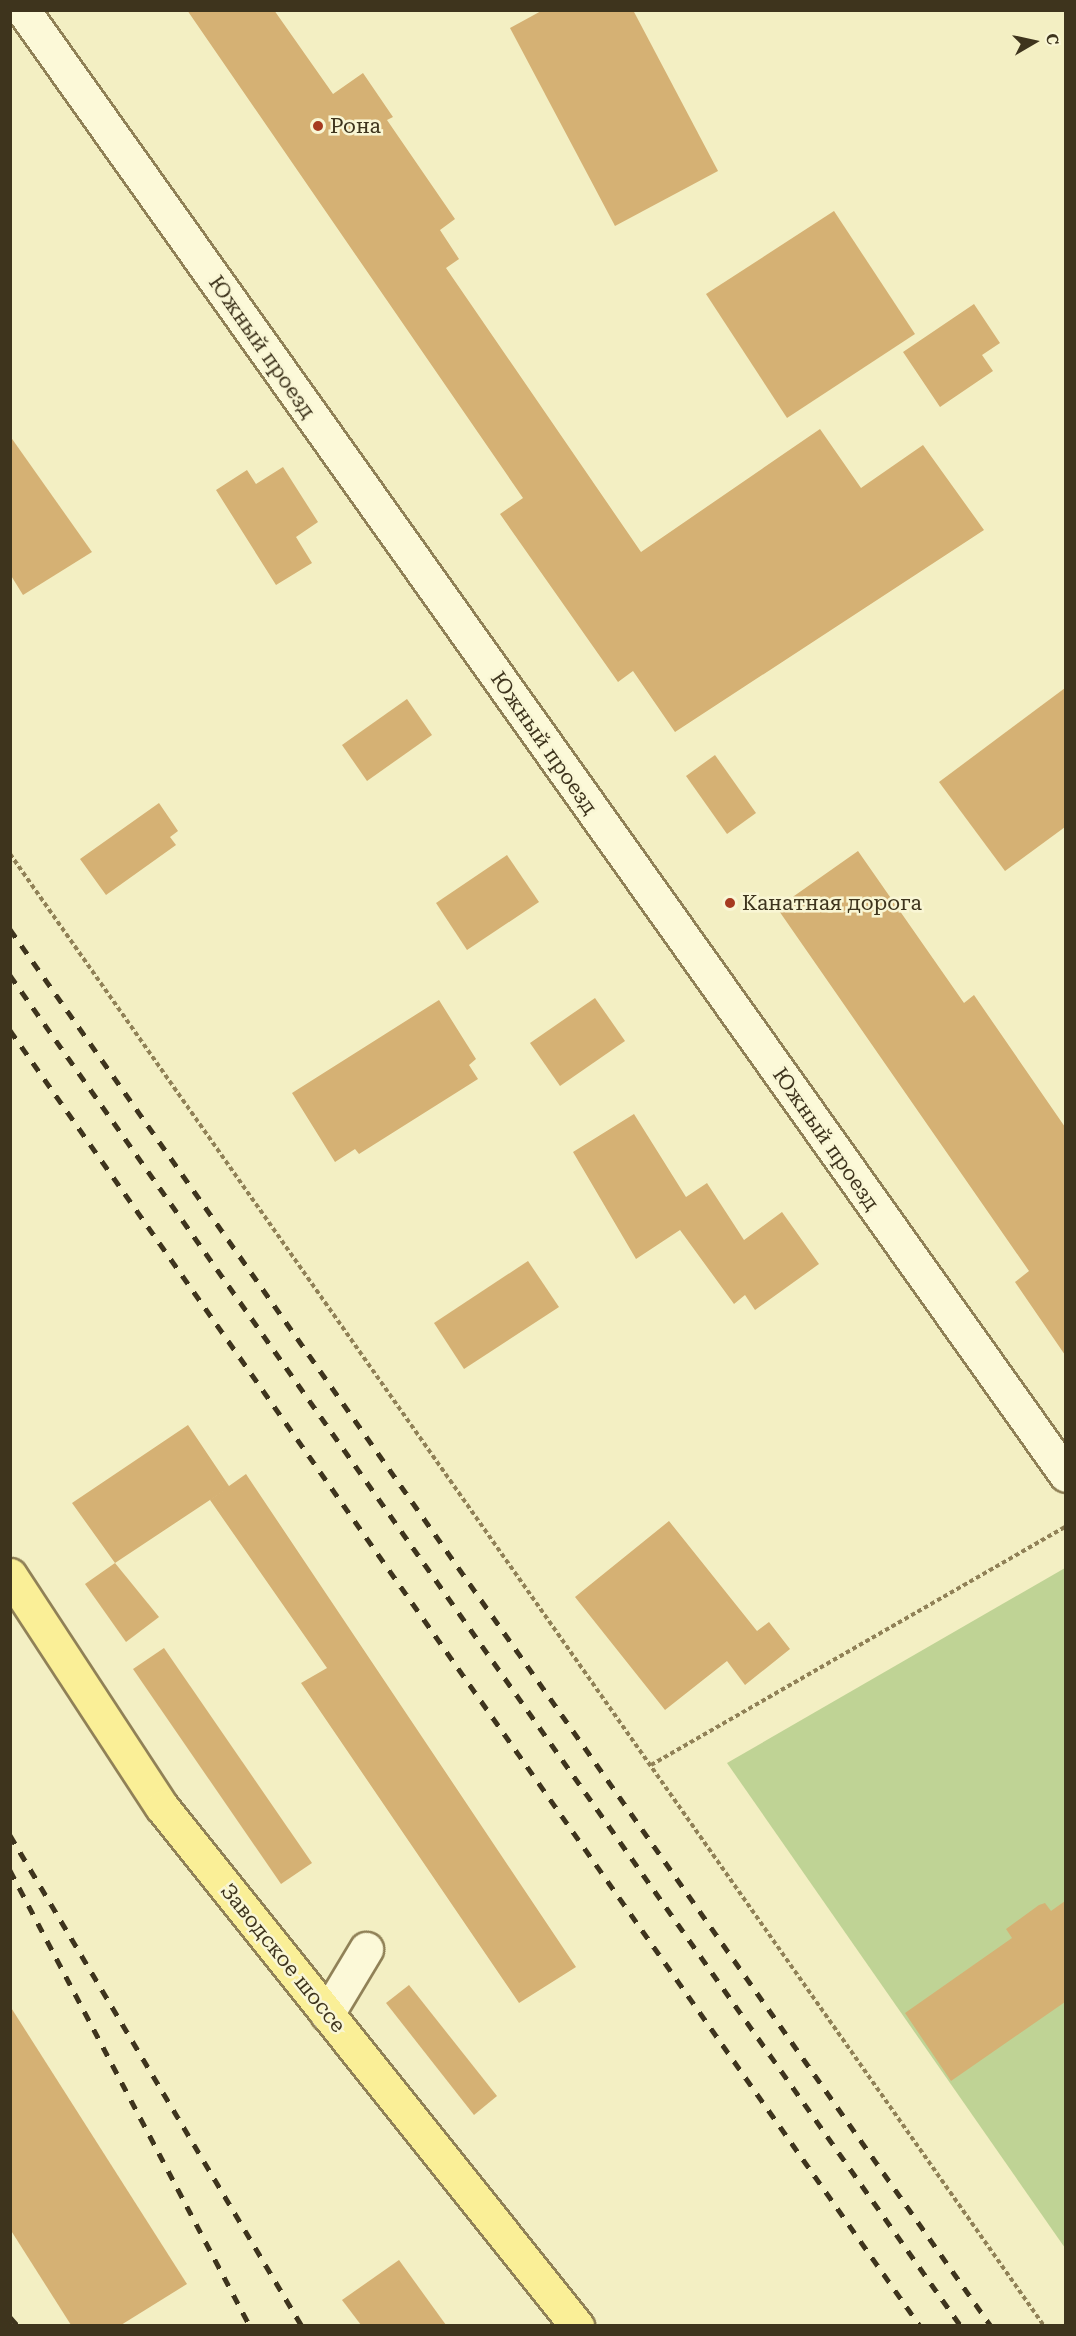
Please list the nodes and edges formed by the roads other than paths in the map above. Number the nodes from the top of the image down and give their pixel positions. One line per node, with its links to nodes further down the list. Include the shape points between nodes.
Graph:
1 (23, 10): 2 (street, Южный проезд)
2 (1065, 1475)
3 (10, 1575): 5 (main road, Заводское шоссе, via 162,1807)
4 (366, 1949): 5 (street)
5 (327, 2014): 6 (main road, Заводское шоссе)
6 (577, 2325)

